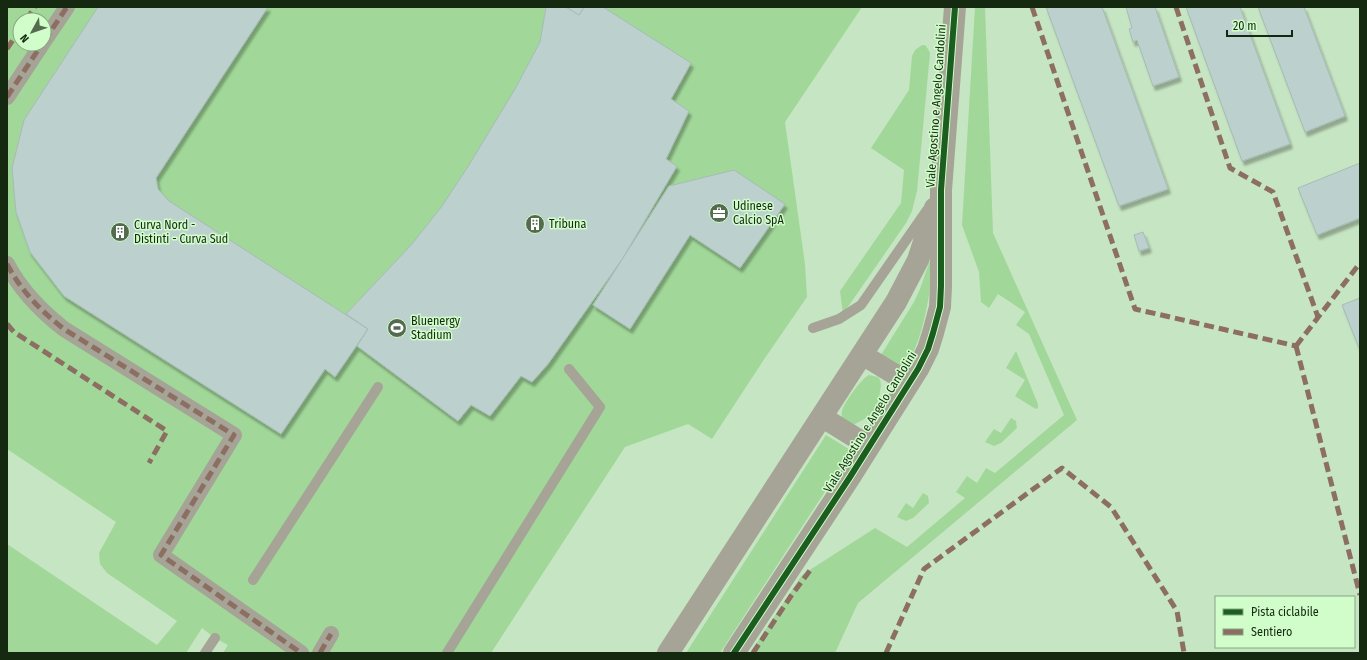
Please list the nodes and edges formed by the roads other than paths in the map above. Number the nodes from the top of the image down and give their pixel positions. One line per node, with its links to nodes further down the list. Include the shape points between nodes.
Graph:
1 (67, 7): 3 (street)
2 (954, 7): 6 (street, Viale Agostino e Angelo Candolini)
3 (52, 29)
4 (37, 52): 5 (street)
5 (7, 97)
6 (941, 190): 8 (lane, via 860,305 839,319); 9 (street, Viale Agostino e Angelo Candolini, via 918,260 896,302); 11 (street, Viale Agostino e Angelo Candolini, via 940,307 928,349)
7 (7, 264): 19 (street, via 15,280 31,299 64,329 234,435 161,555)
8 (814, 328)
9 (863, 355): 11 (street, Viale Agostino e Angelo Candolini); 13 (street, Viale Agostino e Angelo Candolini)
10 (569, 369): 21 (lane, via 600,407)
11 (909, 383): 14 (street, Viale Agostino e Angelo Candolini)
12 (378, 387): 15 (lane)
13 (822, 417): 14 (street, Viale Agostino e Angelo Candolini); 22 (street, Viale Agostino e Angelo Candolini)
14 (869, 446): 23 (street, Viale Agostino e Angelo Candolini)
15 (253, 580)
16 (331, 634): 20 (street)
17 (215, 638): 18 (lane)
18 (205, 653)
19 (301, 653)
20 (320, 653)
21 (446, 653)
22 (668, 653)
23 (734, 653)

